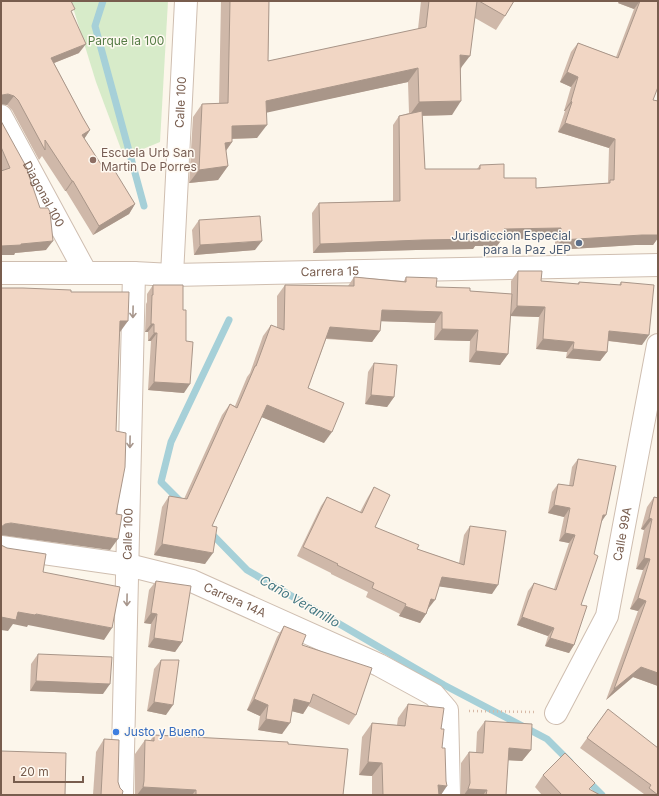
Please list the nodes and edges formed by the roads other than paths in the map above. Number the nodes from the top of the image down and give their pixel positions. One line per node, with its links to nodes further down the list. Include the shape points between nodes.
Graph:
1 (186, 1): 7 (street, Calle 100)
2 (1, 116): 5 (street, Diagonal 100)
3 (658, 265): 7 (street, Carrera 15)
4 (1, 273): 5 (street, Carrera 15)
5 (86, 273): 6 (street, Carrera 15)
6 (134, 273): 7 (street, Carrera 15); 10 (street, Calle 100, one-way to 10)
7 (172, 274)
8 (658, 346): 11 (street, Calle 99A, via 607,616)
9 (1, 547): 10 (street, Carrera 14A)
10 (128, 565): 12 (street, Calle 100, one-way to 12); 13 (street, Carrera 14A, via 192,581 379,665 457,710)
11 (556, 713)
12 (122, 795)
13 (449, 795)

